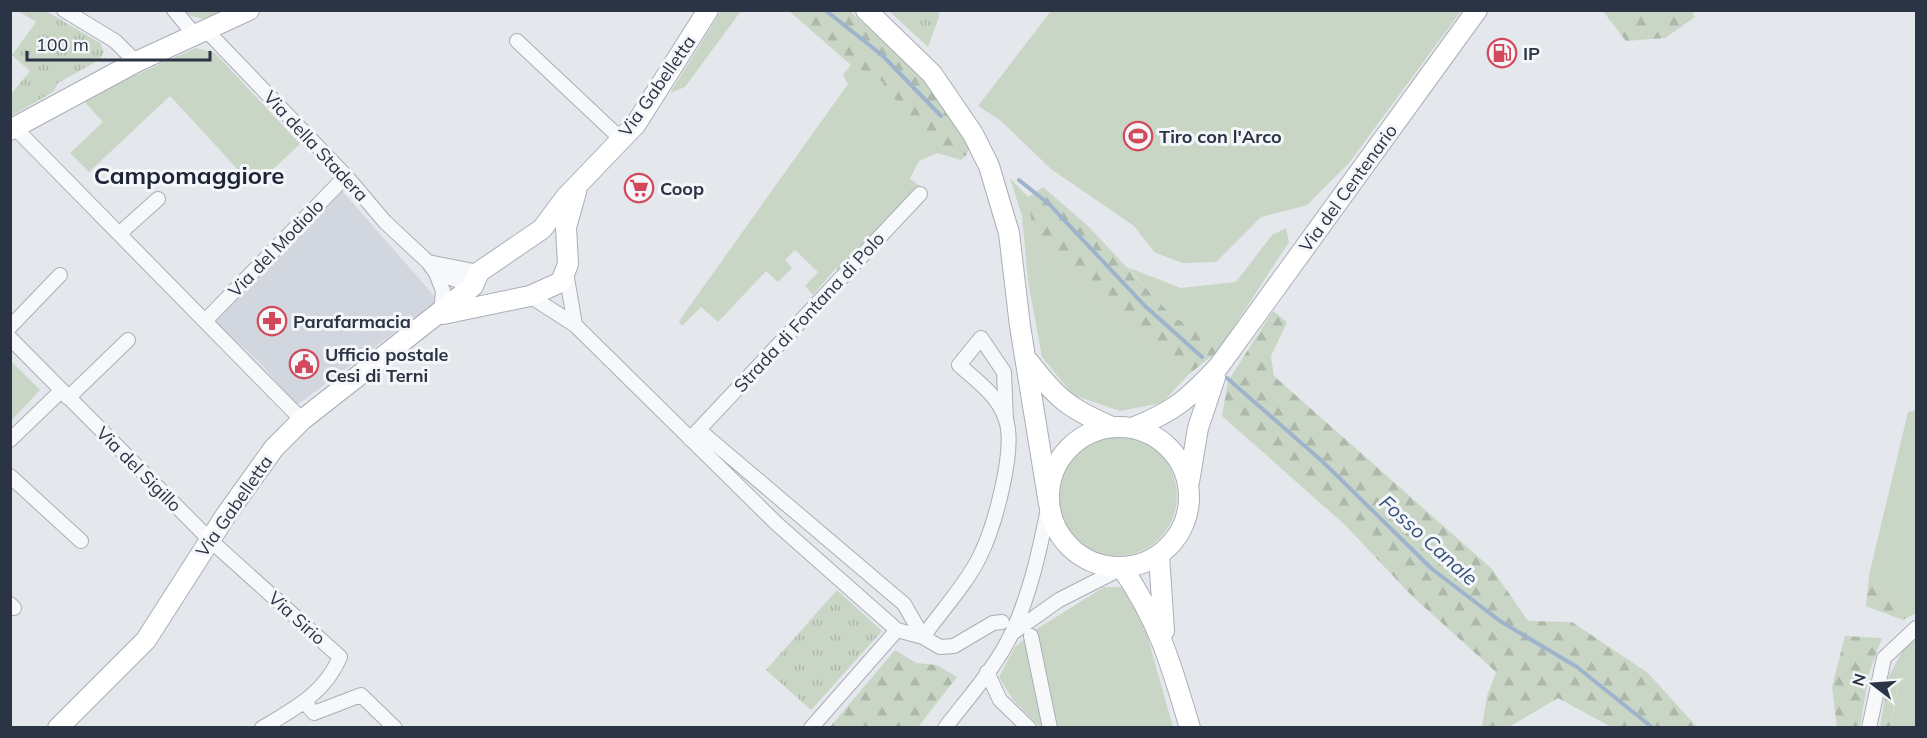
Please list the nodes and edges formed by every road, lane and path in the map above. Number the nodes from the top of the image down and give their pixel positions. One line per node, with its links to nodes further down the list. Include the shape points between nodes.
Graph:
1 (64, 10): 9 (street, via 115,41)
2 (174, 10): 7 (street, Via della Stadera)
3 (249, 10): 7 (street)
4 (708, 10): 11 (street, Via Gabelletta, via 666,80)
5 (866, 10): 30 (street, via 932,74 973,134 989,166 1009,233)
6 (1477, 10): 31 (street, Via del Centenario)
7 (200, 32): 9 (street); 12 (street, Via della Stadera)
8 (517, 41): 11 (street)
9 (136, 62): 10 (street)
10 (13, 129): 16 (street)
11 (621, 139): 13 (street, Via Gabelletta)
12 (346, 176): 19 (street, Via della Stadera, via 385,222); 25 (street, Via del Modiolo)
13 (579, 185): 17 (street, Via Gabelletta); 18 (street, Via Gabelletta, via 569,209)
14 (920, 194): 36 (street, Strada di Fontana di Polo)
15 (158, 199): 16 (street)
16 (120, 233): 25 (street)
17 (531, 239): 18 (street, via 549,239 559,244); 21 (street, Via Gabelletta)
18 (566, 263): 22 (street, Via Gabelletta, via 561,282); 26 (street)
19 (432, 267): 21 (street); 24 (street, via 443,291)
20 (60, 275): 27 (street)
21 (476, 279): 23 (street, via 481,301); 24 (street, Via Gabelletta)
22 (530, 296): 23 (street, Via Gabelletta); 26 (street)
23 (489, 305): 24 (street, Via Gabelletta)
24 (440, 315): 33 (street, Via Gabelletta)
25 (205, 321): 33 (street)
26 (574, 325): 36 (street)
27 (10, 327)
28 (10, 338): 32 (street, Via del Sigillo)
29 (128, 340): 32 (street)
30 (1027, 359): 35 (street, via 1050,390 1076,412); 40 (street)
31 (1219, 366): 35 (street, Via del Centenario, via 1187,400 1153,420); 39 (street, Via del Centenario, via 1198,428)
32 (64, 394): 37 (street); 41 (street, Via del Sigillo)
33 (302, 420): 41 (street, Via Gabelletta, via 274,448)
34 (1006, 420): 34 (street, via 995,397 959,365 981,338 1004,372); 50 (street, via 1009,442 1003,485 979,558)
35 (1122, 427): 39 (street, via 1152,435 1169,448 1182,465); 40 (street, via 1091,432 1072,444 1058,461 1050,482)
36 (694, 435): 47 (street, via 777,524); 50 (street, via 904,604)
37 (10, 440)
38 (10, 476): 42 (street)
39 (1188, 485): 43 (street, via 1189,505 1184,524 1174,542)
40 (1049, 504): 44 (street, via 1054,525 1065,543 1081,557 1101,566); 48 (street, via 1036,569)
41 (210, 540): 53 (street, Via Sirio, via 340,657 325,683); 54 (street, Via Gabelletta, via 146,639)
42 (81, 541)
43 (1159, 555): 44 (street); 51 (street)
44 (1122, 568): 48 (street, via 1059,600); 51 (street, via 1144,601)
45 (1002, 622): 50 (street, via 954,646 940,647)
46 (1917, 628): 62 (street, via 1884,658)
47 (897, 630): 50 (street); 57 (street)
48 (1011, 634): 52 (street)
49 (1032, 636): 60 (street)
50 (923, 637)
51 (1164, 643): 61 (street)
52 (987, 672): 58 (street); 59 (street, via 1000,700)
53 (305, 703): 55 (street, Via Sirio); 56 (street, via 314,713 361,695)
54 (58, 728)
55 (262, 728)
56 (395, 728)
57 (811, 728)
58 (945, 728)
59 (1029, 728)
60 (1050, 728)
61 (1190, 728)
62 (1869, 728)

